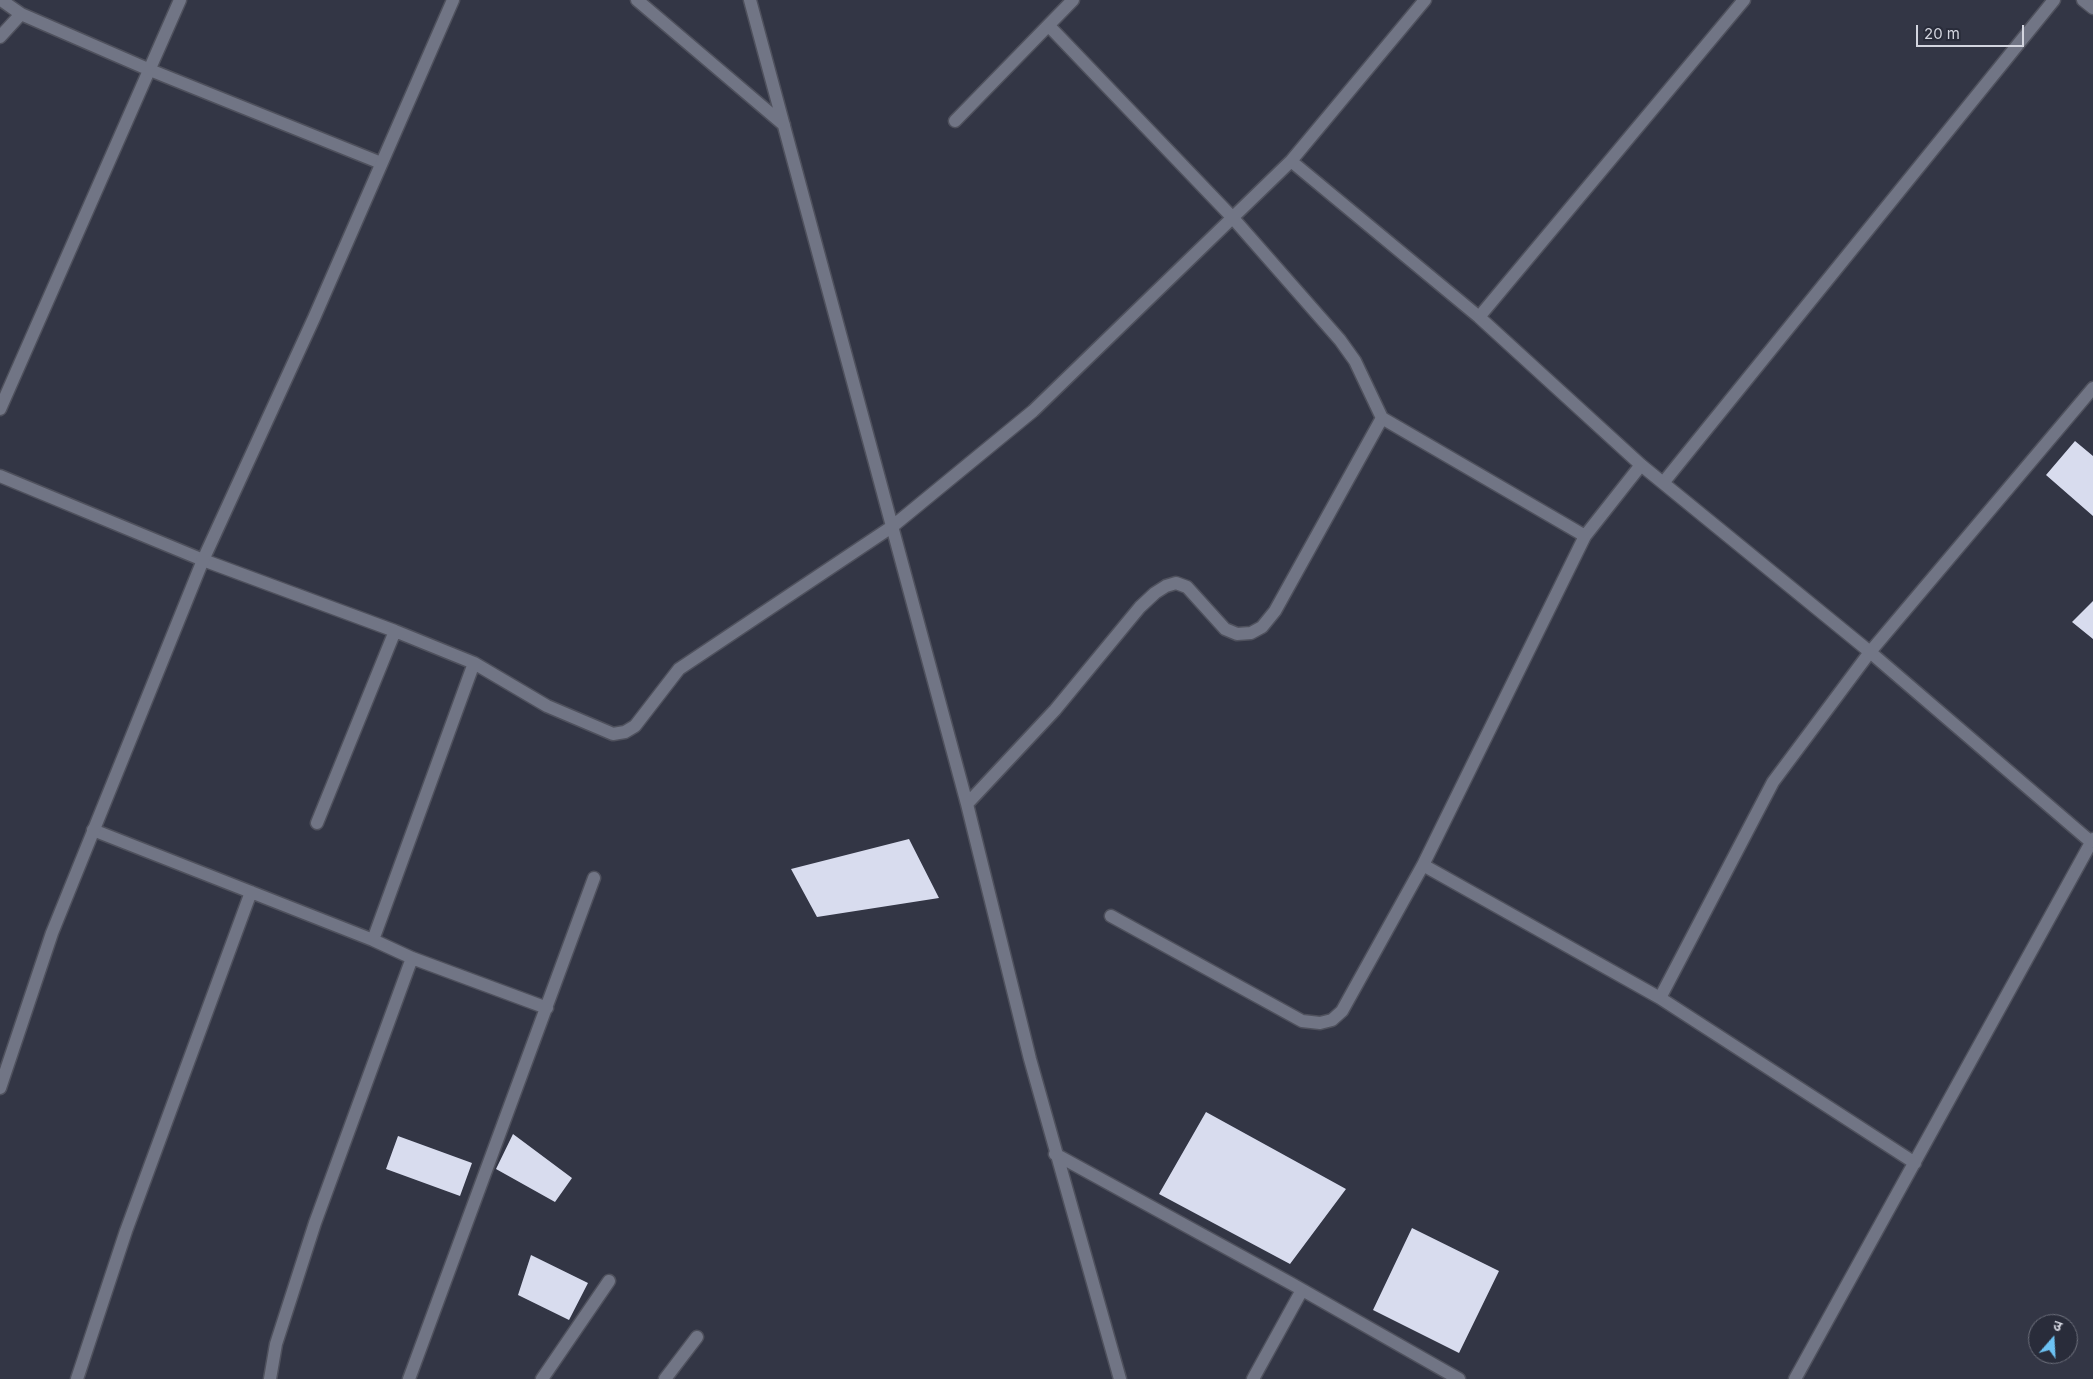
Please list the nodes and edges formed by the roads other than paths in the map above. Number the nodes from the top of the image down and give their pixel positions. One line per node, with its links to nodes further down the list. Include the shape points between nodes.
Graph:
1 (1, 0): 12 (street)
2 (180, 0): 15 (street)
3 (453, 0): 19 (street)
4 (637, 0): 17 (street)
5 (750, 0): 17 (street)
6 (1072, 0): 13 (street)
7 (1425, 0): 18 (street)
8 (1744, 0): 21 (street)
9 (2054, 0): 27 (street)
10 (2083, 0): 11 (street)
11 (2093, 8)
12 (21, 14): 14 (street); 15 (street)
13 (1049, 26): 16 (street); 20 (street)
14 (0, 36)
15 (150, 70): 19 (street); 23 (street)
16 (955, 121)
17 (784, 125): 28 (street)
18 (1291, 161): 20 (street); 21 (street)
19 (381, 163): 30 (street)
20 (1232, 217): 24 (street, via 1340,340 1355,361); 28 (street, via 1033,410)
21 (1479, 317): 25 (street)
22 (2093, 388): 32 (street)
23 (0, 409)
24 (1382, 418): 29 (street); 34 (street, via 1262,626 1251,633 1237,634 1225,629 1186,587 1176,583 1160,590 1140,606 1055,710)
25 (1641, 465): 27 (street); 29 (street)
26 (0, 476): 30 (street)
27 (1663, 482): 32 (street)
28 (893, 526): 33 (street, via 679,669 635,726 625,732 612,734 547,706); 34 (street)
29 (1584, 536): 38 (street)
30 (203, 560): 31 (street); 36 (street)
31 (395, 631): 33 (street); 35 (street)
32 (1870, 652): 37 (street); 44 (street, via 1773,782)
33 (474, 663): 42 (street)
34 (967, 804): 47 (street)
35 (317, 823)
36 (94, 830): 40 (street); 46 (street, via 52,933)
37 (2092, 840): 48 (street)
38 (1423, 866): 41 (street, via 1342,1011 1332,1020 1320,1024 1302,1020); 44 (street)
39 (594, 878): 45 (street)
40 (251, 892): 42 (street); 52 (street, via 126,1231)
41 (1111, 916)
42 (373, 940): 43 (street)
43 (412, 958): 45 (street); 53 (street, via 315,1223 276,1344)
44 (1660, 998): 48 (street)
45 (547, 1008): 54 (street)
46 (0, 1088)
47 (1055, 1154): 50 (street); 57 (street)
48 (1915, 1163): 60 (street)
49 (609, 1281): 55 (street)
50 (1302, 1290): 58 (street); 59 (street)
51 (697, 1337): 56 (street)
52 (77, 1379)
53 (270, 1379)
54 (410, 1379)
55 (542, 1379)
56 (665, 1379)
57 (1120, 1379)
58 (1252, 1379)
59 (1459, 1379)
60 (1795, 1379)

